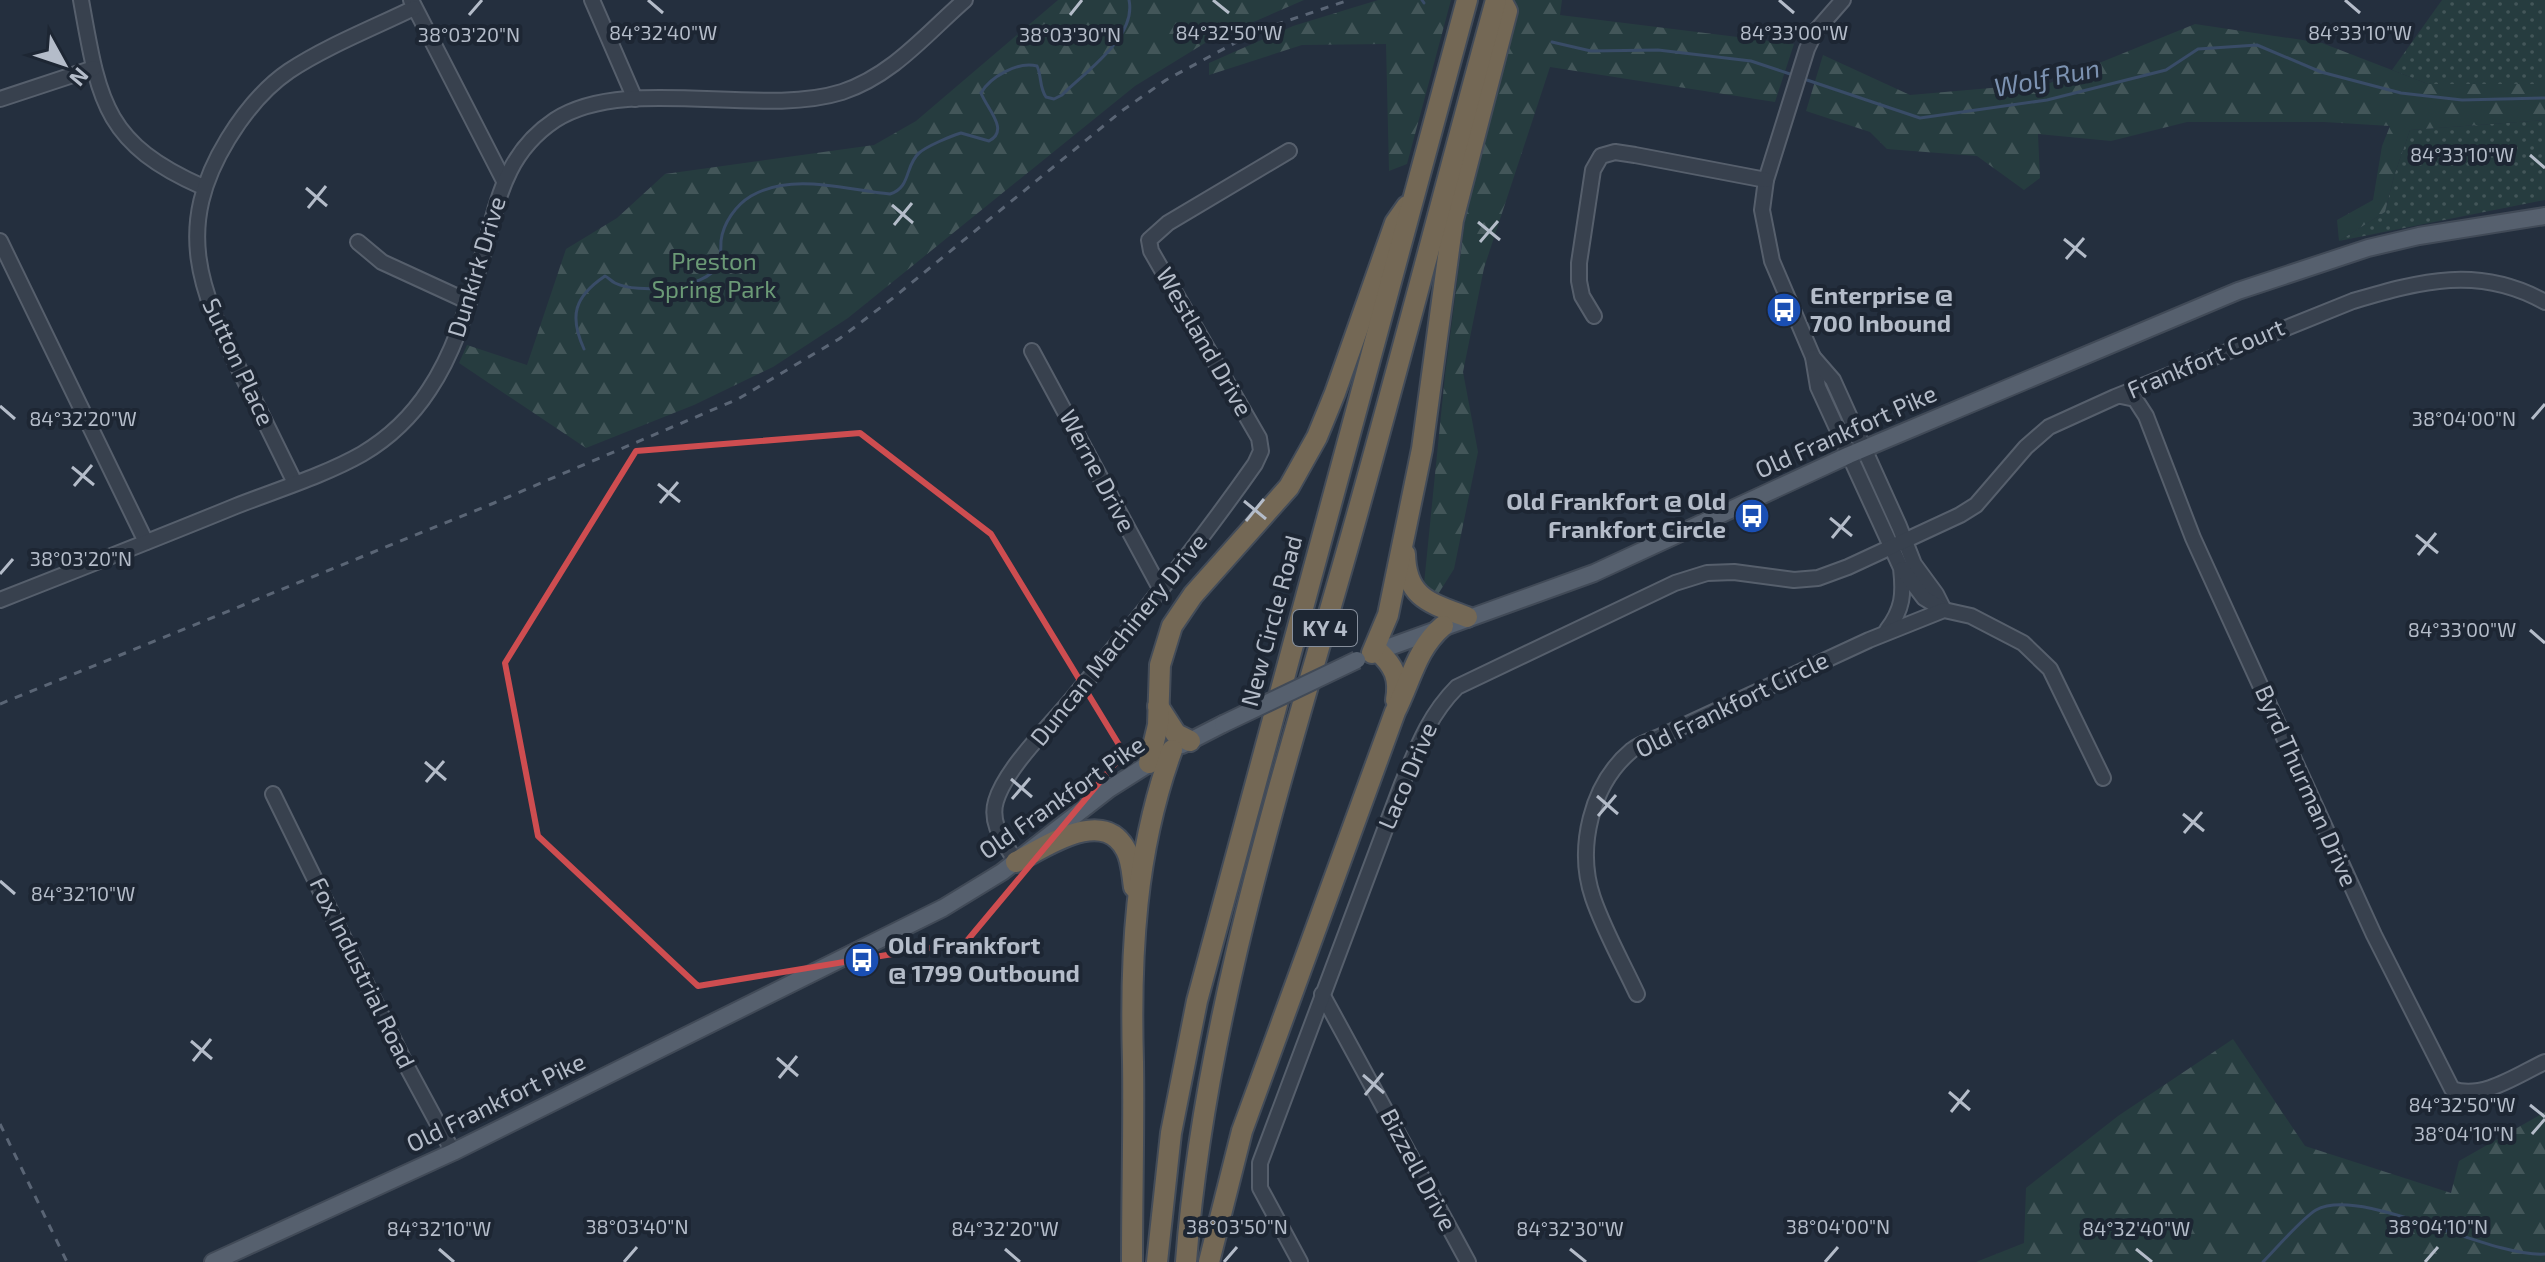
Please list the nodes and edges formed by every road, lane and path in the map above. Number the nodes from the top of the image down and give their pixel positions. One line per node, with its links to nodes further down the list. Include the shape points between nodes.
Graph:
1 (81, 0): 8 (street)
2 (592, 0): 10 (street)
3 (965, 0): 10 (street, Dunkirk Drive, via 892,65 839,92 782,100)
4 (1498, 0): 28 (highway, via 1507,11 1453,220); 53 (highway, KY 4, via 1247,913 1202,1116)
5 (1467, 1): 15 (highway, New Circle Road / KY 4)
6 (1838, 1): 12 (street, via 1815,32 1801,65)
7 (412, 4): 13 (street); 14 (street, Sutton Place, via 288,72 250,107)
8 (94, 68): 9 (street); 14 (street, via 114,119 137,149)
9 (0, 99)
10 (635, 99): 13 (street, Dunkirk Drive, via 579,108 559,118 528,142)
11 (1289, 151): 25 (street, Westland Drive, via 1168,223 1149,240 1259,438)
12 (1766, 180): 21 (street, via 1615,152 1601,156 1593,170 1579,263 1582,296); 24 (street, via 1762,210 1772,261 1813,357 1818,387)
13 (504, 181): 19 (street, Dunkirk Drive)
14 (203, 187): 26 (street, Sutton Place, via 200,276 213,317)
15 (1417, 194): 38 (highway, via 1395,223 1335,393 1289,487 1175,620 1160,665); 52 (highway, New Circle Road / KY 4, via 1197,1001 1171,1133)
16 (2545, 216): 24 (main road, Old Frankfort Pike, via 2419,236 2327,260 2180,314)
17 (0, 241): 27 (street)
18 (358, 242): 19 (street, via 382,262)
19 (469, 302): 26 (street, Dunkirk Drive, via 441,373 410,416 361,454)
20 (2545, 302): 23 (street, Frankfort Court, via 2500,282 2473,279 2393,289 2300,320)
21 (1594, 316)
22 (1032, 351): 31 (street, Werne Drive)
23 (2121, 396): 29 (street, Frankfort Court, via 2049,427 1976,505); 48 (street, Byrd Thurman Drive, via 2135,399 2146,416 2199,552 2374,935 2452,1089 2478,1093)
24 (1857, 452): 29 (street); 34 (main road, Old Frankfort Pike, via 1594,573)
25 (1255, 464): 31 (street, Duncan Machinery Drive)
26 (295, 483): 27 (street, Dunkirk Drive)
27 (146, 542): 32 (street, Dunkirk Drive)
28 (1404, 542): 34 (highway, via 1405,571 1412,586 1432,604); 37 (highway, via 1388,615)
29 (1899, 544): 30 (street); 33 (street); 46 (street, Laco Drive, via 1818,578 1698,575 1457,687 1425,728)
30 (1901, 568): 33 (street, via 1924,598); 36 (street, via 1904,597)
31 (1161, 590): 44 (street, Duncan Machinery Drive, via 1002,788 994,816)
32 (0, 600)
33 (1944, 610): 36 (street, Old Frankfort Circle); 42 (street, via 1971,616 2023,643 2050,669)
34 (1467, 617): 35 (main road, Old Frankfort Pike)
35 (1443, 626): 37 (main road, Old Frankfort Pike); 39 (highway, via 1420,651)
36 (1884, 633): 47 (street, Old Frankfort Circle, via 1633,749 1612,772 1589,824 1586,870 1593,898)
37 (1369, 655): 39 (highway, via 1389,661 1398,678); 40 (main road, Old Frankfort Pike, bridge)
38 (1158, 706): 40 (highway); 41 (highway)
39 (1395, 712): 54 (highway, via 1242,1131)
40 (1181, 746): 41 (main road, Old Frankfort Pike); 45 (highway, via 1159,786)
41 (1149, 763): 44 (main road, Old Frankfort Pike)
42 (2103, 778)
43 (273, 794): 49 (street, Fox Industrial Road)
44 (1016, 862): 45 (highway, via 1081,830 1110,833 1126,849); 49 (main road, Old Frankfort Pike, via 943,908)
45 (1138, 902): 51 (highway, via 1131,968)
46 (1322, 994): 55 (street, Laco Drive, via 1258,1177); 56 (street, Bizzell Drive)
47 (1637, 994)
48 (2545, 1062)
49 (453, 1152): 50 (main road, Old Frankfort Pike)
50 (213, 1262)
51 (1132, 1262)
52 (1157, 1262)
53 (1186, 1262)
54 (1209, 1262)
55 (1300, 1262)
56 (1468, 1262)

